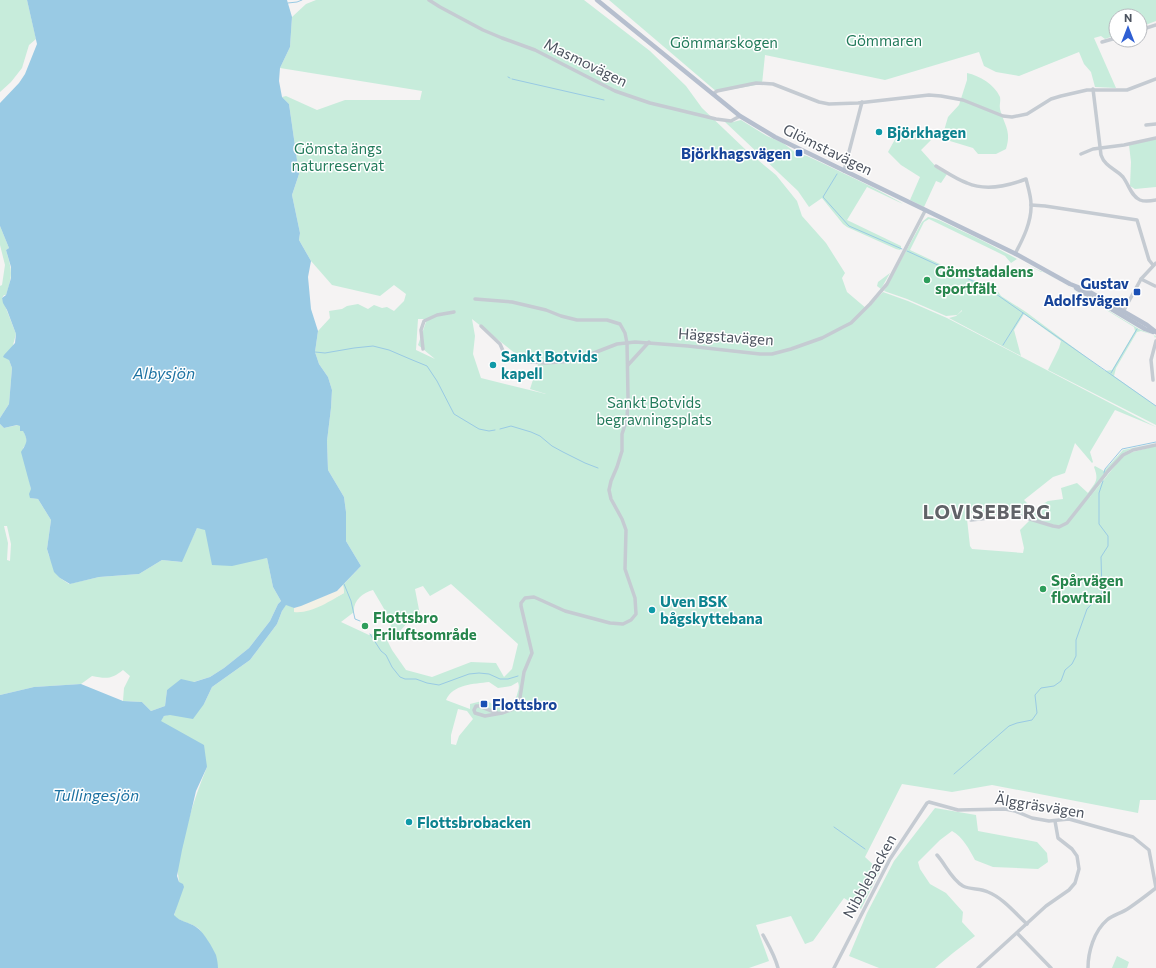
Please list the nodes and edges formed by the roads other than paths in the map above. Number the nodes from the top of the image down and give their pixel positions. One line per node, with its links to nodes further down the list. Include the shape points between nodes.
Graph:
1 (429, 0): 9 (street, Masmovägen, via 483,30 535,50 615,90 650,103 716,119 731,120)
2 (597, 0): 7 (main road, Glömstavägen)
3 (1108, 40): 4 (street)
4 (1102, 42)
5 (1156, 79): 6 (street, via 1129,89)
6 (1093, 89): 8 (street, via 1051,99 1028,113 1012,117 1003,116 969,102 932,95); 14 (street)
7 (713, 94): 8 (street, via 719,90 766,83 825,104); 9 (main road, Glömstavägen)
8 (862, 102): 17 (street)
9 (740, 116): 17 (main road, Glömstavägen, via 775,137)
10 (1155, 124): 11 (street); 12 (street)
11 (1146, 125)
12 (1156, 129)
13 (1156, 138): 14 (street)
14 (1100, 148): 15 (street); 18 (street, via 1104,161 1123,176 1136,197 1145,201)
15 (1081, 154)
16 (936, 166): 19 (street, via 981,187 1008,185 1026,179)
17 (844, 171): 20 (main road, Glömstavägen)
18 (1156, 200)
19 (1031, 205): 21 (street, via 1026,233); 22 (street, via 1137,220 1149,260)
20 (925, 211): 21 (main road, Glömstavägen); 32 (street, Häggstavägen, via 884,287 851,323 834,332 791,349 766,354)
21 (1015, 254): 27 (main road, Glömstavägen, via 1088,291)
22 (1155, 264): 23 (street)
23 (1141, 279): 24 (street); 27 (street)
24 (1155, 286)
25 (475, 299): 31 (street, via 512,302 577,320 608,320 620,324)
26 (454, 312): 33 (street, via 437,315 424,321 421,330)
27 (1122, 313): 29 (main road, Glömstavägen)
28 (481, 326): 31 (street, Häggstavägen, via 500,344 506,360 573,362)
29 (1156, 332)
30 (1156, 341): 35 (street, via 1151,360)
31 (627, 342): 32 (street, Häggstavägen); 34 (street)
32 (650, 342): 34 (street)
33 (423, 349)
34 (628, 365): 38 (street, via 627,419 622,434 622,451 609,490 626,530 625,569 635,598 636,614 623,624 610,623 565,611 534,598 523,600 521,606 532,653 524,672 518,704 513,709)
35 (1153, 380)
36 (1156, 445): 37 (street, via 1123,455 1061,526 1016,515)
37 (971, 520)
38 (497, 713): 38 (street, via 479,706 474,710 478,715)
39 (931, 802): 40 (street, Älggräsvägen, via 958,810 1004,809 1032,818); 47 (street, Nibblebacken, via 927,803 890,858)
40 (1055, 821): 42 (street, Älggräsvägen, via 1069,820 1136,839 1149,850); 43 (street, via 1058,838 1072,848 1077,856 1078,877 1071,888 1050,902)
41 (936, 855): 43 (street, via 957,880 971,889 990,893)
42 (1156, 888): 50 (street, via 1111,918 1098,931 1088,959)
43 (1027, 924): 44 (street)
44 (1017, 933): 48 (street); 49 (street)
45 (763, 935): 46 (street, via 774,954)
46 (778, 968)
47 (834, 968)
48 (978, 968)
49 (1051, 968)
50 (1088, 968)

